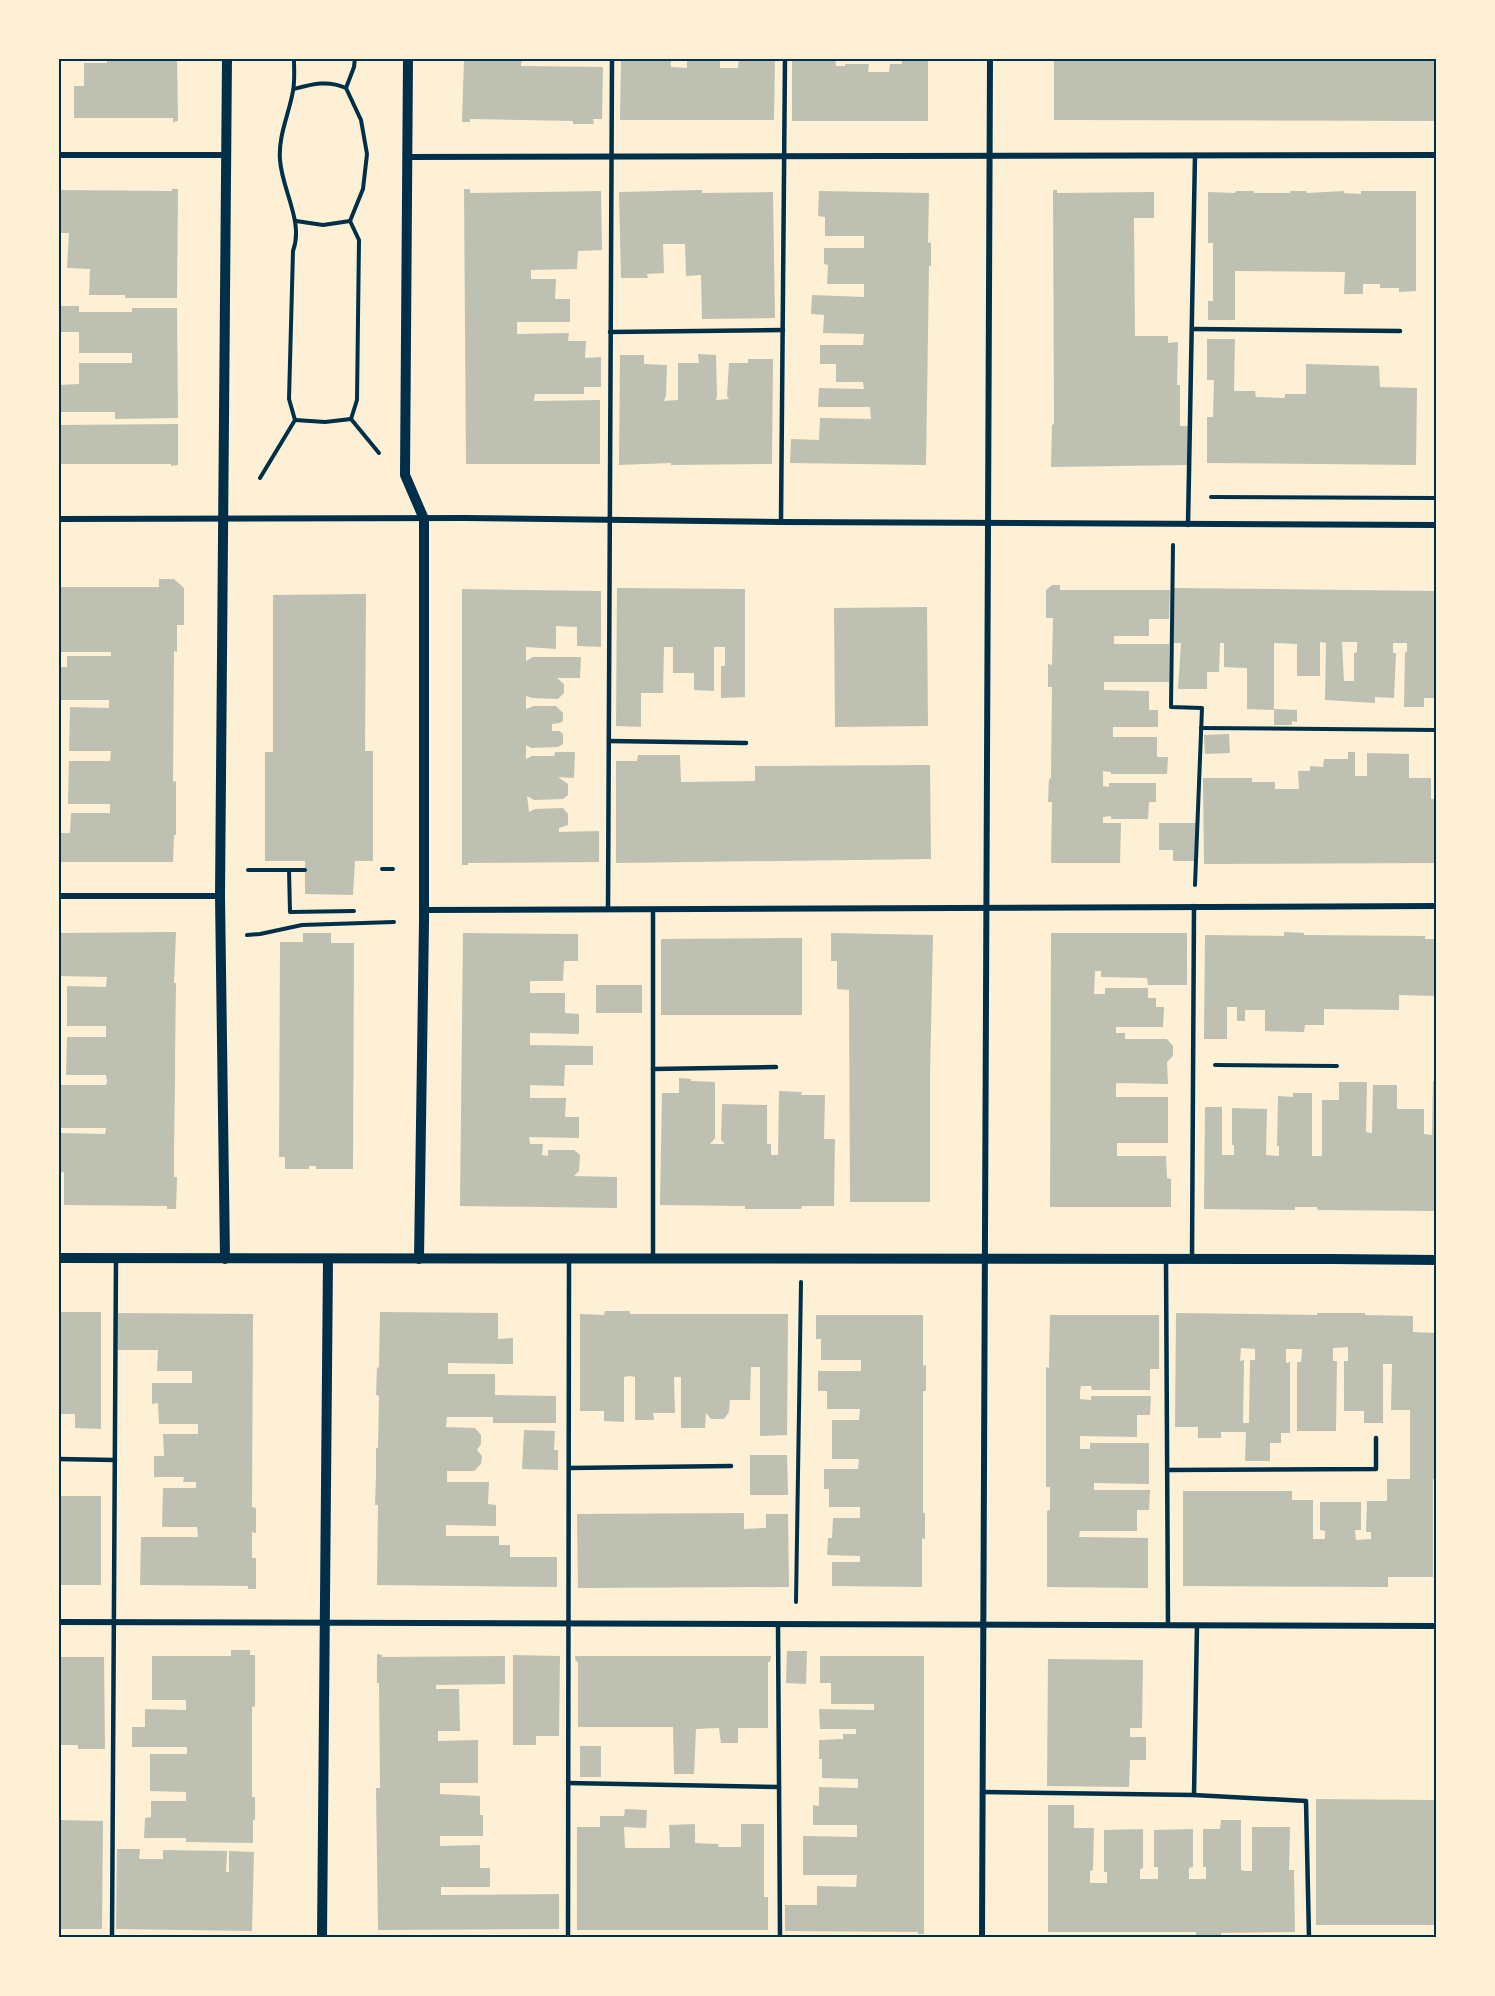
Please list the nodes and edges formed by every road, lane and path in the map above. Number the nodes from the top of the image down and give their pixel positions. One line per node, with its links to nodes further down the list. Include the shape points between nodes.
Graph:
1 (227, 58): 11 (street)
2 (294, 58): 9 (path)
3 (355, 58): 8 (path)
4 (408, 58): 17 (street)
5 (612, 58): 16 (lane)
6 (785, 58): 12 (lane)
7 (990, 58): 13 (street)
8 (346, 88): 9 (path, via 321,82); 19 (path, via 361,120 367,154 363,189)
9 (294, 90): 18 (path, via 280,159)
10 (58, 155): 11 (street)
11 (226, 155): 33 (street)
12 (784, 155): 13 (street); 16 (street); 23 (lane)
13 (989, 155): 14 (street); 37 (street)
14 (1194, 155): 15 (street); 22 (lane)
15 (1437, 155)
16 (612, 156): 17 (street); 25 (lane)
17 (408, 157): 34 (street, via 405,475)
18 (296, 221): 19 (path, via 323,225); 29 (path, via 289,399)
19 (350, 221): 28 (path, via 359,240 357,400)
20 (1437, 288): 21 (path)
21 (1437, 297)
22 (1193, 329): 24 (lane); 39 (lane)
23 (783, 330): 25 (lane); 36 (lane)
24 (1400, 331)
25 (610, 332): 35 (lane)
26 (1437, 390): 27 (path)
27 (1437, 400)
28 (351, 419): 29 (path); 30 (path)
29 (295, 420): 31 (path)
30 (385, 460)
31 (260, 478)
32 (58, 519): 33 (street)
33 (222, 519): 34 (street); 51 (street)
34 (424, 519): 35 (street); 57 (street)
35 (610, 520): 36 (street); 43 (lane)
36 (781, 522): 37 (street)
37 (987, 522): 38 (street); 54 (street)
38 (1173, 524): 39 (street); 41 (path, via 1171,707 1202,708)
39 (1188, 525): 40 (street)
40 (1437, 525)
41 (1201, 728): 42 (path); 52 (path)
42 (1437, 730)
43 (609, 741): 44 (lane); 55 (lane)
44 (746, 743)
45 (382, 869): 46 (path)
46 (393, 869)
47 (248, 870): 48 (path)
48 (289, 870): 49 (path); 58 (path, via 290,912)
49 (305, 870)
50 (58, 896): 51 (street)
51 (220, 896): 73 (street)
52 (1194, 906): 53 (street); 54 (street); 61 (lane)
53 (1437, 906)
54 (986, 907): 56 (street); 65 (street)
55 (608, 909): 56 (street); 57 (street)
56 (653, 909): 64 (lane)
57 (424, 910): 75 (street)
58 (354, 911)
59 (394, 922): 60 (path, via 302,925)
60 (246, 935)
61 (1193, 1064): 62 (path); 67 (lane)
62 (1337, 1066)
63 (777, 1067): 64 (lane)
64 (653, 1069): 71 (lane)
65 (984, 1257): 66 (street); 72 (street); 89 (street)
66 (1166, 1257): 67 (street); 82 (lane)
67 (1192, 1257): 76 (street)
68 (58, 1258): 69 (street)
69 (117, 1258): 73 (street); 79 (lane)
70 (569, 1258): 71 (street); 75 (street); 81 (lane)
71 (653, 1258): 72 (street)
72 (801, 1258): 88 (path)
73 (225, 1259): 74 (street)
74 (328, 1259): 75 (street); 85 (street)
75 (419, 1259)
76 (1437, 1260)
77 (1376, 1438): 82 (lane, via 1376,1469)
78 (58, 1459): 79 (lane)
79 (115, 1460): 84 (lane)
80 (730, 1466): 81 (lane)
81 (569, 1468): 86 (lane)
82 (1168, 1470): 90 (lane)
83 (58, 1622): 84 (street)
84 (114, 1622): 85 (street); 97 (lane)
85 (325, 1623): 86 (street); 98 (street)
86 (568, 1623): 87 (street); 93 (lane)
87 (778, 1624): 88 (street); 94 (lane)
88 (796, 1624): 89 (street)
89 (983, 1625): 90 (street); 95 (street)
90 (1168, 1625): 91 (street)
91 (1197, 1625): 92 (street); 96 (lane)
92 (1437, 1626)
93 (568, 1783): 94 (lane); 99 (lane)
94 (779, 1787): 100 (lane)
95 (982, 1792): 96 (lane); 101 (street)
96 (1194, 1795): 102 (lane, via 1306,1801)
97 (112, 1938)
98 (322, 1938)
99 (568, 1938)
100 (780, 1938)
101 (981, 1938)
102 (1309, 1938)

